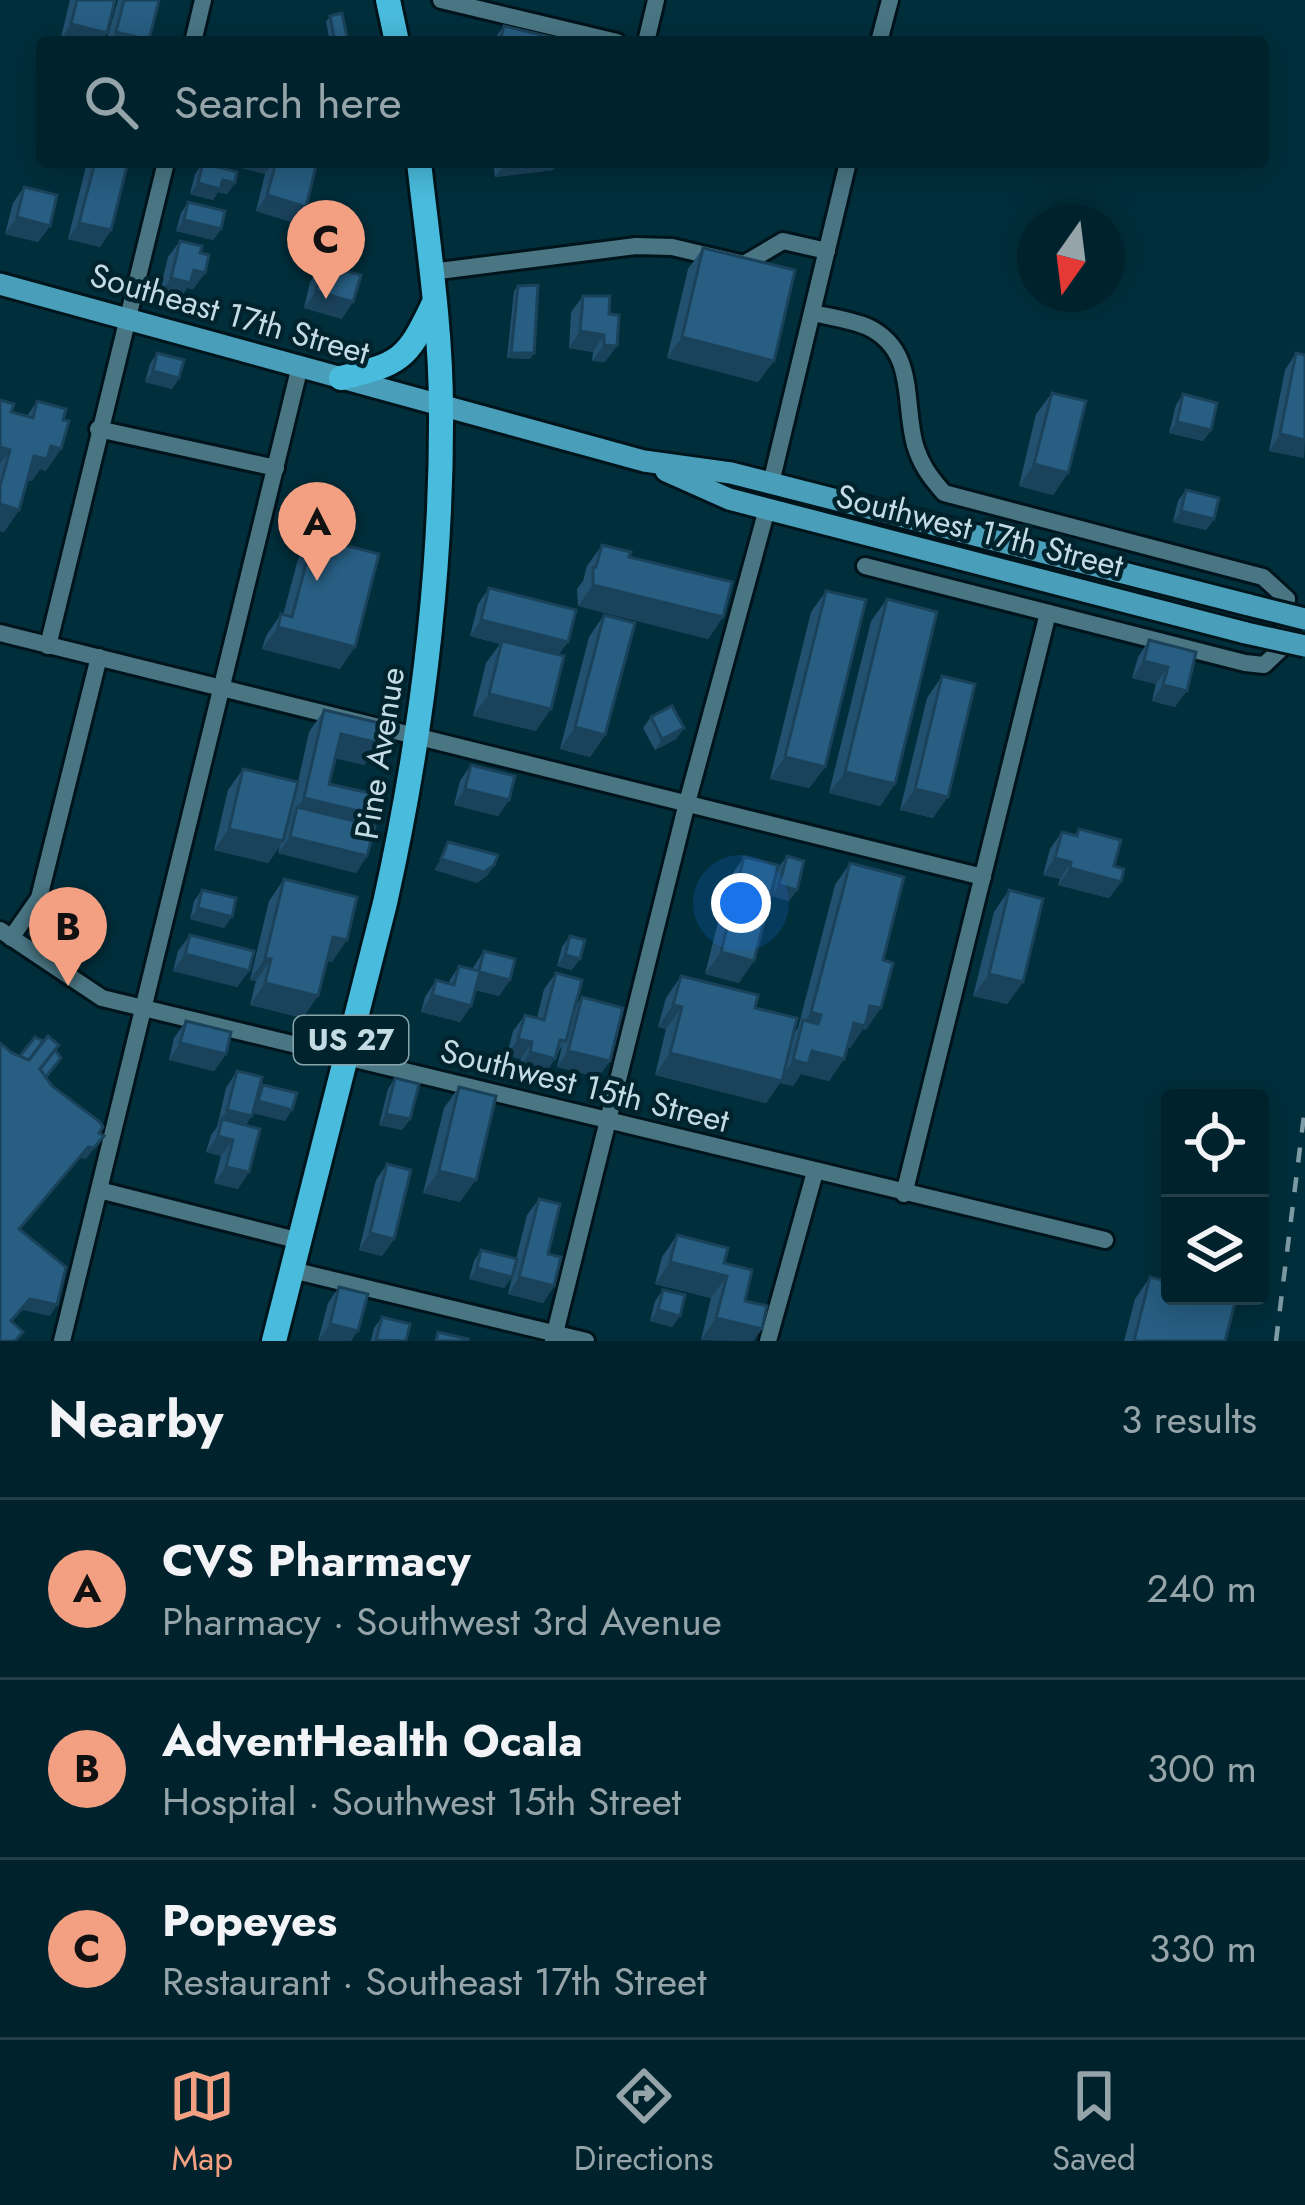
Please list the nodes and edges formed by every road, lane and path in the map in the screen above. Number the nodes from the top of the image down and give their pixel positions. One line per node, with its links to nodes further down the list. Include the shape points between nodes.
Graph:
1 (203, 0): 6 (street)
2 (388, 0): 7 (highway)
3 (441, 0): 8 (street)
4 (656, 0): 9 (street)
5 (890, 0): 10 (street)
6 (195, 36)
7 (396, 36)
8 (592, 36)
9 (647, 36)
10 (881, 36)
11 (165, 168): 19 (street)
12 (419, 168): 15 (highway, Pine Avenue / US 27)
13 (847, 168): 14 (street)
14 (827, 251): 15 (street, via 783,241 745,264 636,246); 18 (street)
15 (431, 272): 17 (highway, Pine Avenue / US 27)
16 (0, 284): 19 (main road, Southeast 17th Street)
17 (434, 303): 21 (highway, via 399,359); 22 (highway, Pine Avenue / US 27)
18 (813, 313): 26 (street); 29 (street, via 870,328 893,347 907,374 913,440 944,493 1263,578 1287,598 1282,648 1264,664)
19 (130, 319): 20 (main road, Southeast 17th Street); 23 (street)
20 (300, 366): 21 (main road, Southeast 17th Street); 25 (street)
21 (341, 378): 22 (main road, Southeast 17th Street)
22 (441, 407): 24 (main road, Southwest 17th Street); 36 (highway, Pine Avenue / US 27, via 436,570)
23 (98, 429): 25 (street); 32 (street)
24 (644, 461): 26 (main road, Southwest 17th Street); 27 (main road, Southwest 17th Street)
25 (276, 468): 35 (street)
26 (772, 483): 30 (main road, Southwest 17th Street, bridge)
27 (766, 508): 33 (main road, Southwest 17th Street, bridge); 37 (street)
28 (865, 566): 29 (street)
29 (1048, 613): 38 (street)
30 (1305, 619)
31 (0, 633): 32 (street)
32 (48, 646): 34 (street)
33 (1305, 646)
34 (99, 657): 35 (street); 39 (street, via 39,898)
35 (223, 689): 36 (street); 40 (street)
36 (417, 737): 37 (street); 41 (highway, Pine Avenue / US 27)
37 (687, 803): 38 (street); 42 (street)
38 (982, 877): 45 (street)
39 (6, 934): 40 (street, Southwest 15th Street, via 89,993)
40 (144, 1008): 41 (street, Southwest 15th Street); 44 (street)
41 (346, 1058): 42 (street, Southwest 15th Street); 46 (highway, Pine Avenue / US 27)
42 (608, 1121): 43 (street, Southwest 15th Street); 49 (street)
43 (814, 1172): 45 (street, Southwest 15th Street); 53 (street)
44 (99, 1190): 46 (street); 50 (street)
45 (904, 1194): 47 (street, Southwest 15th Street)
46 (300, 1240): 48 (highway, Pine Avenue / US 27)
47 (1105, 1240)
48 (292, 1270): 49 (street); 51 (highway, Pine Avenue / US 27)
49 (554, 1337): 52 (street)
50 (62, 1341)
51 (274, 1341)
52 (586, 1341)
53 (768, 1341)

